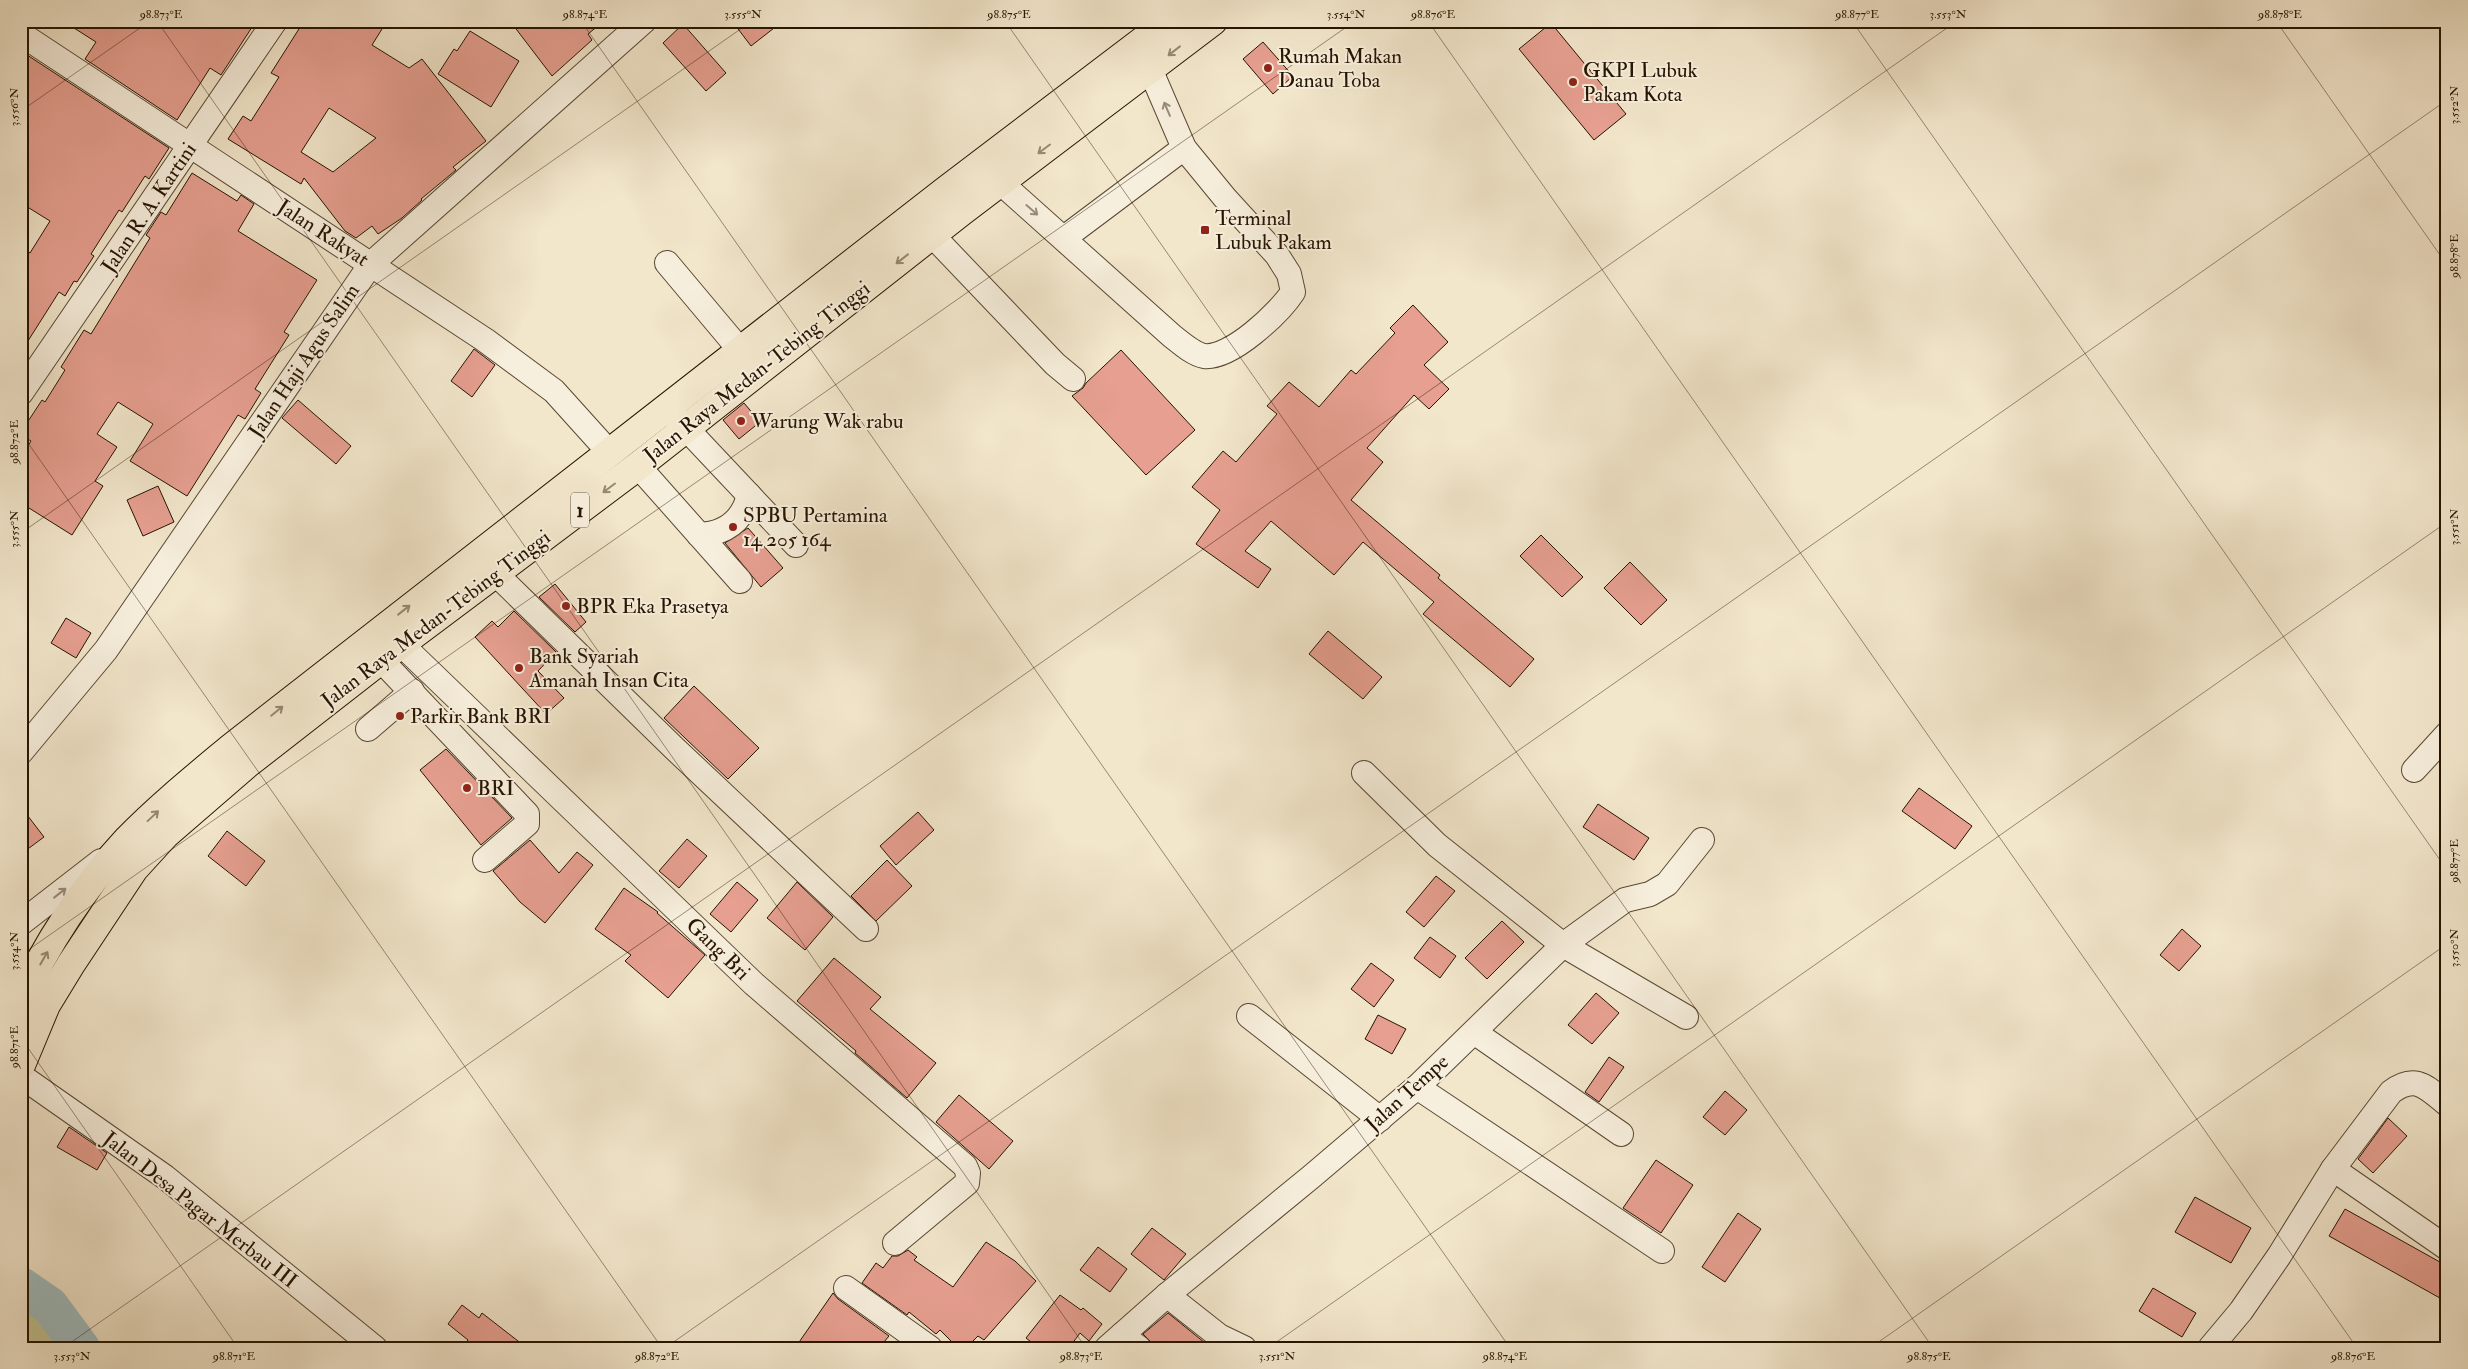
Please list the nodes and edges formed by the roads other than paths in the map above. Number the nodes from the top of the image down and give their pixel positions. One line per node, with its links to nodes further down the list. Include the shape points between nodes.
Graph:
1 (275, 21): 8 (street, Jalan R. A. Kartini)
2 (644, 21): 14 (street, Jalan Haji Agus Salim)
3 (1169, 21): 6 (highway, Jalan Raya Medan-Tebing Tinggi / 1)
4 (1213, 21): 7 (highway, Jalan Raya Medan-Tebing Tinggi / 1, one-way to 7)
5 (21, 34): 8 (street, Jalan Rakyat)
6 (1135, 47): 7 (highway); 11 (highway, Jalan Raya Medan-Tebing Tinggi / 1)
7 (1150, 69): 9 (street, one-way to 7); 10 (highway, Jalan Raya Medan-Tebing Tinggi / 1, one-way to 10)
8 (191, 146): 14 (street, Jalan Rakyat); 18 (street, Jalan R. A. Kartini)
9 (1184, 148): 13 (street); 13 (street, via 1277,255 1289,274 1293,292 1264,325 1226,350 1203,356 1172,336)
10 (1000, 182): 11 (highway, Jalan Raya Medan-Tebing Tinggi / 1); 13 (street, one-way to 13)
11 (953, 201): 12 (highway, Jalan Raya Medan-Tebing Tinggi / 1); 16 (highway, Jalan Raya Medan-Tebing Tinggi / 1)
12 (932, 235): 17 (street); 20 (highway, Jalan Raya Medan-Tebing Tinggi / 1, one-way to 20)
13 (1064, 238)
14 (371, 264): 21 (street, Jalan Rakyat, via 529,372 574,411); 32 (street, Jalan Haji Agus Salim, via 106,650)
15 (667, 264): 16 (street)
16 (740, 350): 19 (highway, Jalan Raya Medan-Tebing Tinggi / 1)
17 (1073, 379)
18 (21, 393)
19 (666, 407): 20 (street); 21 (highway, Jalan Raya Medan-Tebing Tinggi / 1)
20 (686, 429): 22 (highway, Jalan Raya Medan-Tebing Tinggi / 1); 23 (street)
21 (609, 452): 36 (highway, Jalan Raya Medan-Tebing Tinggi / 1, one-way to 21, via 232,747)
22 (638, 466): 24 (street); 26 (highway, Jalan Raya Medan-Tebing Tinggi / 1, one-way to 26)
23 (749, 495): 24 (street, via 740,519 724,530); 25 (street)
24 (699, 534): 27 (street)
25 (796, 545)
26 (496, 574): 28 (highway, Jalan Raya Medan-Tebing Tinggi / 1); 39 (street)
27 (740, 581)
28 (391, 652): 29 (street); 45 (highway, Jalan Raya Medan-Tebing Tinggi / 1, via 247,764 159,842 101,916 46,1005); 52 (street, Gang Bri, via 749,979 965,1166 967,1183)
29 (412, 691): 30 (street); 37 (street, via 527,814 527,824)
30 (368, 729)
31 (2447, 734): 33 (street)
32 (21, 752)
33 (2414, 770)
34 (1364, 773): 40 (street, via 1437,845)
35 (1702, 840): 40 (street, Jalan Tempe, via 1668,884 1658,891 1625,900)
36 (127, 841): 38 (street, one-way to 36); 41 (highway, Jalan Raya Medan-Tebing Tinggi / 1, one-way to 36, via 28,984 84,894)
37 (485, 860)
38 (21, 923)
39 (866, 929)
40 (1563, 944): 43 (street); 44 (street, Jalan Tempe)
41 (21, 1001)
42 (1249, 1016): 49 (street)
43 (1686, 1018)
44 (1474, 1032): 47 (street, Jalan Tempe); 50 (street)
45 (21, 1065)
46 (21, 1076): 58 (street, Jalan Desa Pagar Merbau III, via 165,1177)
47 (1417, 1087): 49 (street, Jalan Tempe); 54 (street)
48 (2447, 1104): 51 (street, via 2422,1084 2412,1082 2398,1087)
49 (1380, 1119): 56 (street, Jalan Tempe)
50 (1621, 1134)
51 (2333, 1169): 53 (street); 61 (street, via 2280,1256)
52 (895, 1243)
53 (2447, 1248)
54 (1662, 1251)
55 (846, 1288): 59 (street)
56 (1167, 1295): 57 (street, Jalan Tempe); 60 (street, via 1219,1336)
57 (1123, 1344)
58 (375, 1348)
59 (930, 1348)
60 (1244, 1348)
61 (2210, 1348)

